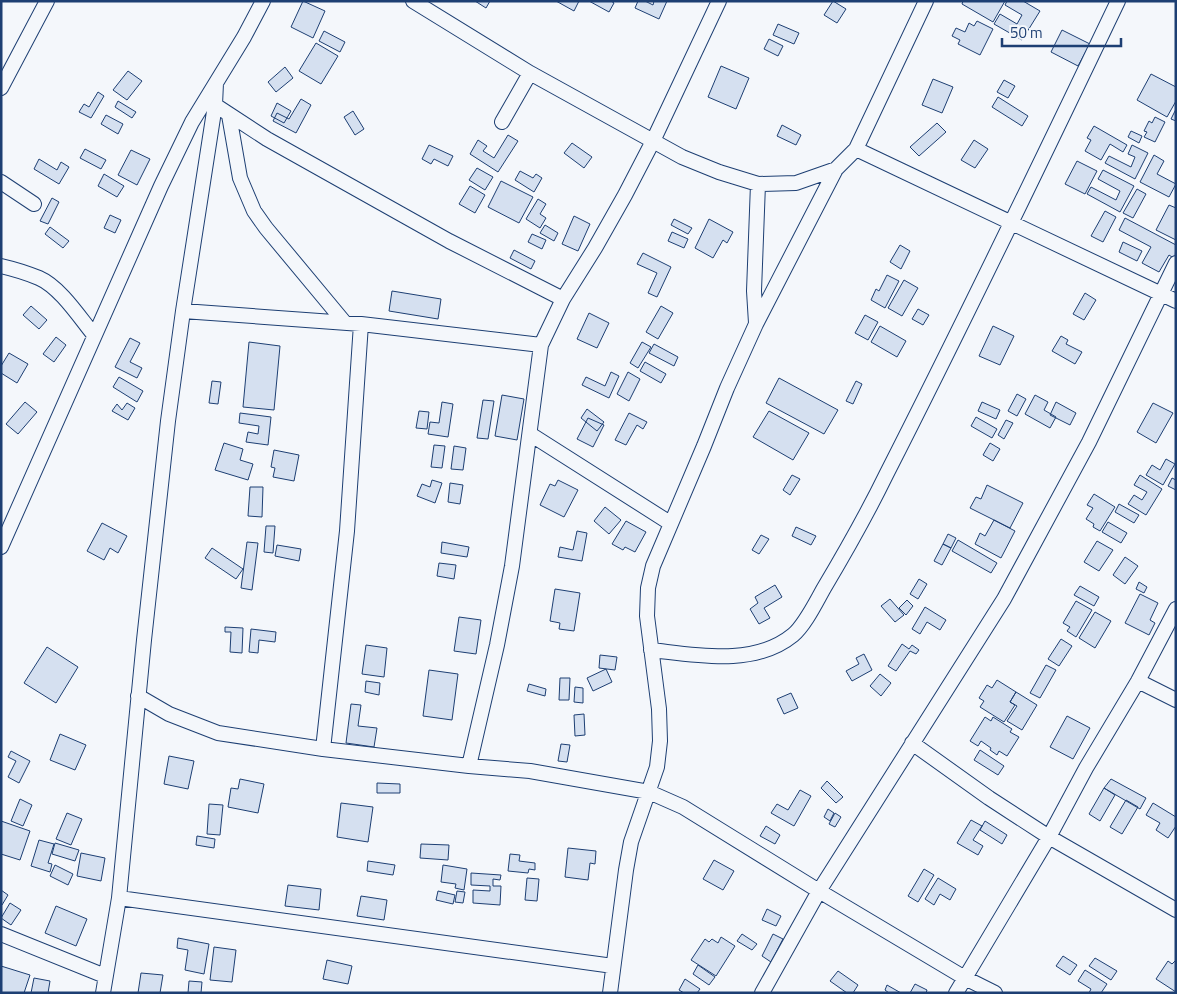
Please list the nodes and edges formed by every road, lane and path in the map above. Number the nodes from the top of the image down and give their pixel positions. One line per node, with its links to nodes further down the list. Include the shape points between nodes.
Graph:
1 (47, 1): 9 (street)
2 (263, 1): 8 (street)
3 (413, 1): 7 (street)
4 (719, 1): 13 (street)
5 (926, 1): 14 (street)
6 (1118, 1): 19 (street)
7 (530, 73): 12 (street); 13 (street)
8 (216, 83): 10 (street); 29 (street, via 192,122 161,186)
9 (1, 88)
10 (215, 105): 11 (street); 25 (street)
11 (229, 114): 23 (street, via 267,139 449,241); 26 (street, via 240,178 254,211)
12 (502, 122)
13 (653, 141): 17 (street, via 682,157); 23 (street, via 596,248)
14 (856, 149): 15 (street); 19 (street)
15 (836, 169): 17 (street, via 796,182); 28 (street)
16 (1, 182): 18 (street)
17 (758, 184): 28 (street)
18 (34, 204)
19 (1012, 224): 22 (street); 35 (street, via 861,524 794,634 762,652 736,656)
20 (1176, 263): 22 (street)
21 (1, 266): 29 (street, via 47,282)
22 (1160, 295): 24 (street); 39 (street, via 1089,442 1004,599)
23 (563, 299): 30 (street)
24 (1176, 302)
25 (183, 311): 26 (street); 37 (street)
26 (345, 323): 27 (street)
27 (362, 324): 30 (street); 40 (street, via 347,531)
28 (756, 324): 32 (street)
29 (94, 335): 33 (street)
30 (541, 345): 31 (street)
31 (530, 434): 32 (street); 41 (street, via 512,566)
32 (670, 523): 35 (street, via 652,566 648,588)
33 (1, 547)
34 (1176, 609): 36 (street)
35 (651, 650): 42 (street, via 660,741 657,767)
36 (1138, 681): 38 (street); 43 (street)
37 (138, 696): 40 (street, via 169,714 218,733); 45 (street)
38 (1176, 700)
39 (912, 743): 43 (street); 44 (street)
40 (323, 749): 41 (street)
41 (469, 766): 42 (street, via 530,771)
42 (649, 792): 44 (street, via 683,806); 48 (street, via 631,842)
43 (1049, 838): 46 (street); 50 (street)
44 (819, 891): 50 (street); 53 (street)
45 (119, 898): 48 (street); 49 (street)
46 (1176, 910)
47 (1, 934): 49 (street)
48 (613, 966): 52 (street)
49 (105, 976): 51 (street)
50 (965, 978): 54 (street); 55 (street)
51 (103, 993)
52 (610, 993)
53 (762, 993)
54 (956, 993)
55 (995, 993)

